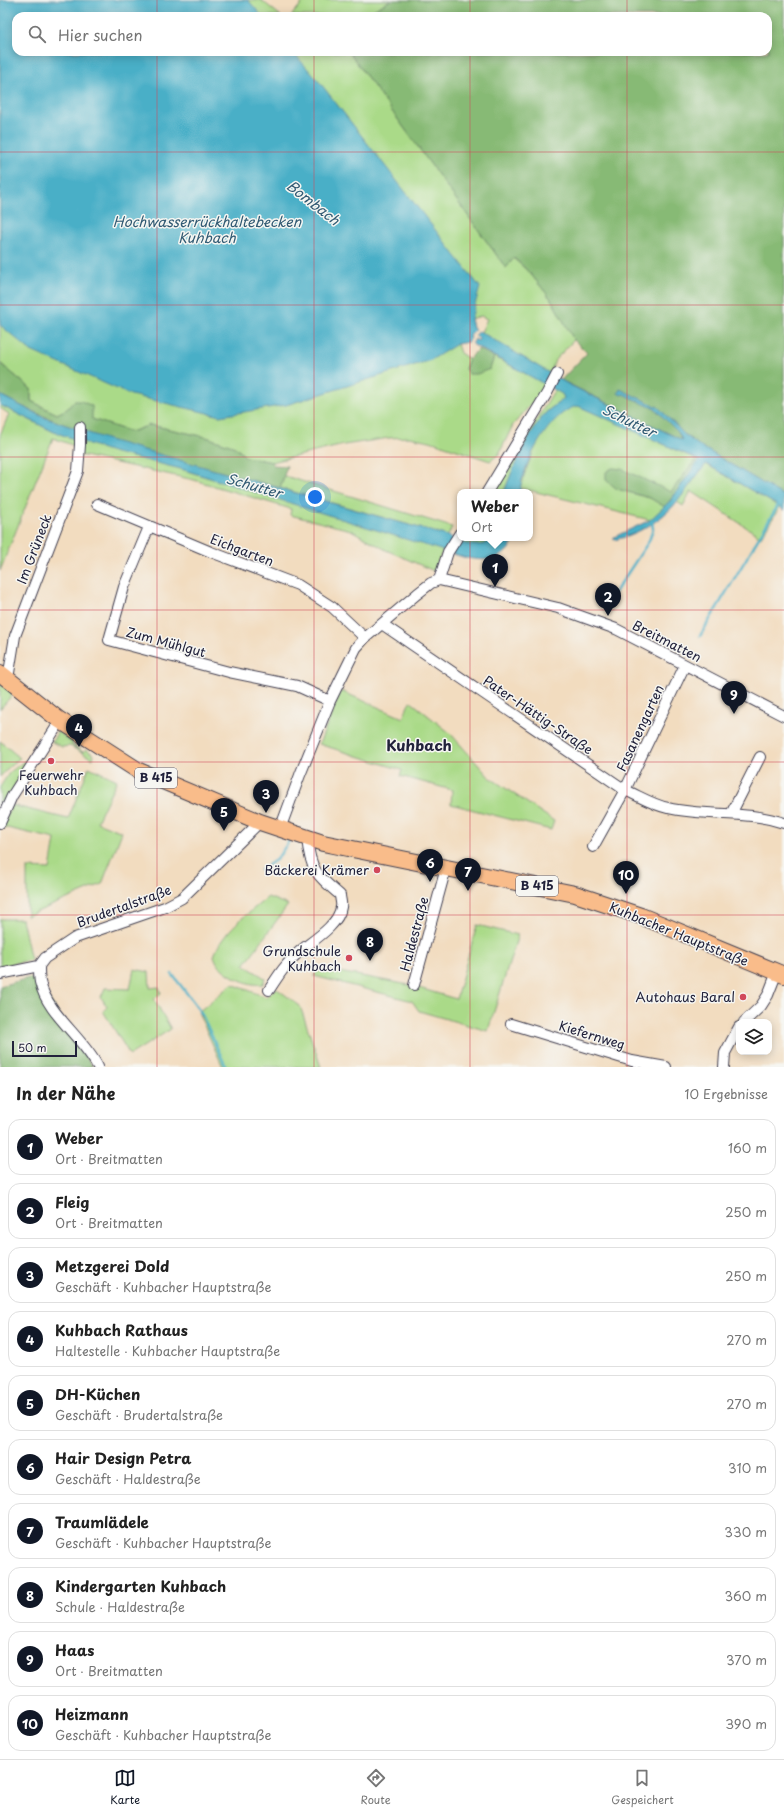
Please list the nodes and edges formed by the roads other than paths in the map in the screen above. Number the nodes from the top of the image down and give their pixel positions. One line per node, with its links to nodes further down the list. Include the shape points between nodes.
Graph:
1 (557, 374): 3 (street)
2 (80, 427): 11 (street, Im Grüneck, via 78,471 15,636)
3 (489, 489)
4 (97, 504): 5 (street, Eichgarten)
5 (149, 527): 9 (street, Eichgarten, via 298,585 332,607); 12 (street, Zum Mühlgut, via 124,587 109,640 229,672 297,686)
6 (457, 538): 7 (street, via 448,552)
7 (440, 580): 8 (street, via 431,583); 10 (street, Breitmatten, via 558,608 589,618)
8 (382, 624): 9 (street); 16 (street, Pater-Hättig-Straße)
9 (365, 638): 12 (street, via 356,648)
10 (685, 665): 13 (street, Breitmatten); 16 (street, Fasanengarten)
11 (4, 676): 14 (main road, Kuhbacher Hauptstraße / B 415)
12 (330, 700): 21 (street)
13 (784, 716)
14 (61, 720): 18 (main road, Kuhbacher Hauptstraße / B 415, via 139,771); 19 (street, via 12,796)
15 (760, 757): 17 (street)
16 (625, 790): 17 (street, Fasanengarten, via 665,808); 23 (street)
17 (731, 814): 20 (street, Fasanengarten)
18 (260, 822): 21 (main road, Kuhbacher Hauptstraße / B 415); 25 (street, Brudertalstraße, via 182,898 165,907 75,938 45,958)
19 (0, 823)
20 (784, 823)
21 (280, 829): 22 (main road, Kuhbacher Hauptstraße / B 415)
22 (307, 838): 24 (main road, Kuhbacher Hauptstraße / B 415); 29 (street, via 309,859 320,878 340,895 341,908 335,920 299,952)
23 (593, 847)
24 (446, 868): 27 (main road, Kuhbacher Hauptstraße / B 415, via 582,896 641,916); 28 (street, Haldestraße)
25 (39, 966): 26 (street); 33 (street, via 44,993 58,1016 80,1040)
26 (0, 974)
27 (780, 974): 30 (street, via 761,1006)
28 (414, 985)
29 (269, 990)
30 (747, 1019)
31 (511, 1024): 34 (street, Kiefernweg, via 632,1060)
32 (736, 1033): 35 (street, via 725,1053)
33 (98, 1067)
34 (666, 1067)
35 (724, 1067)

